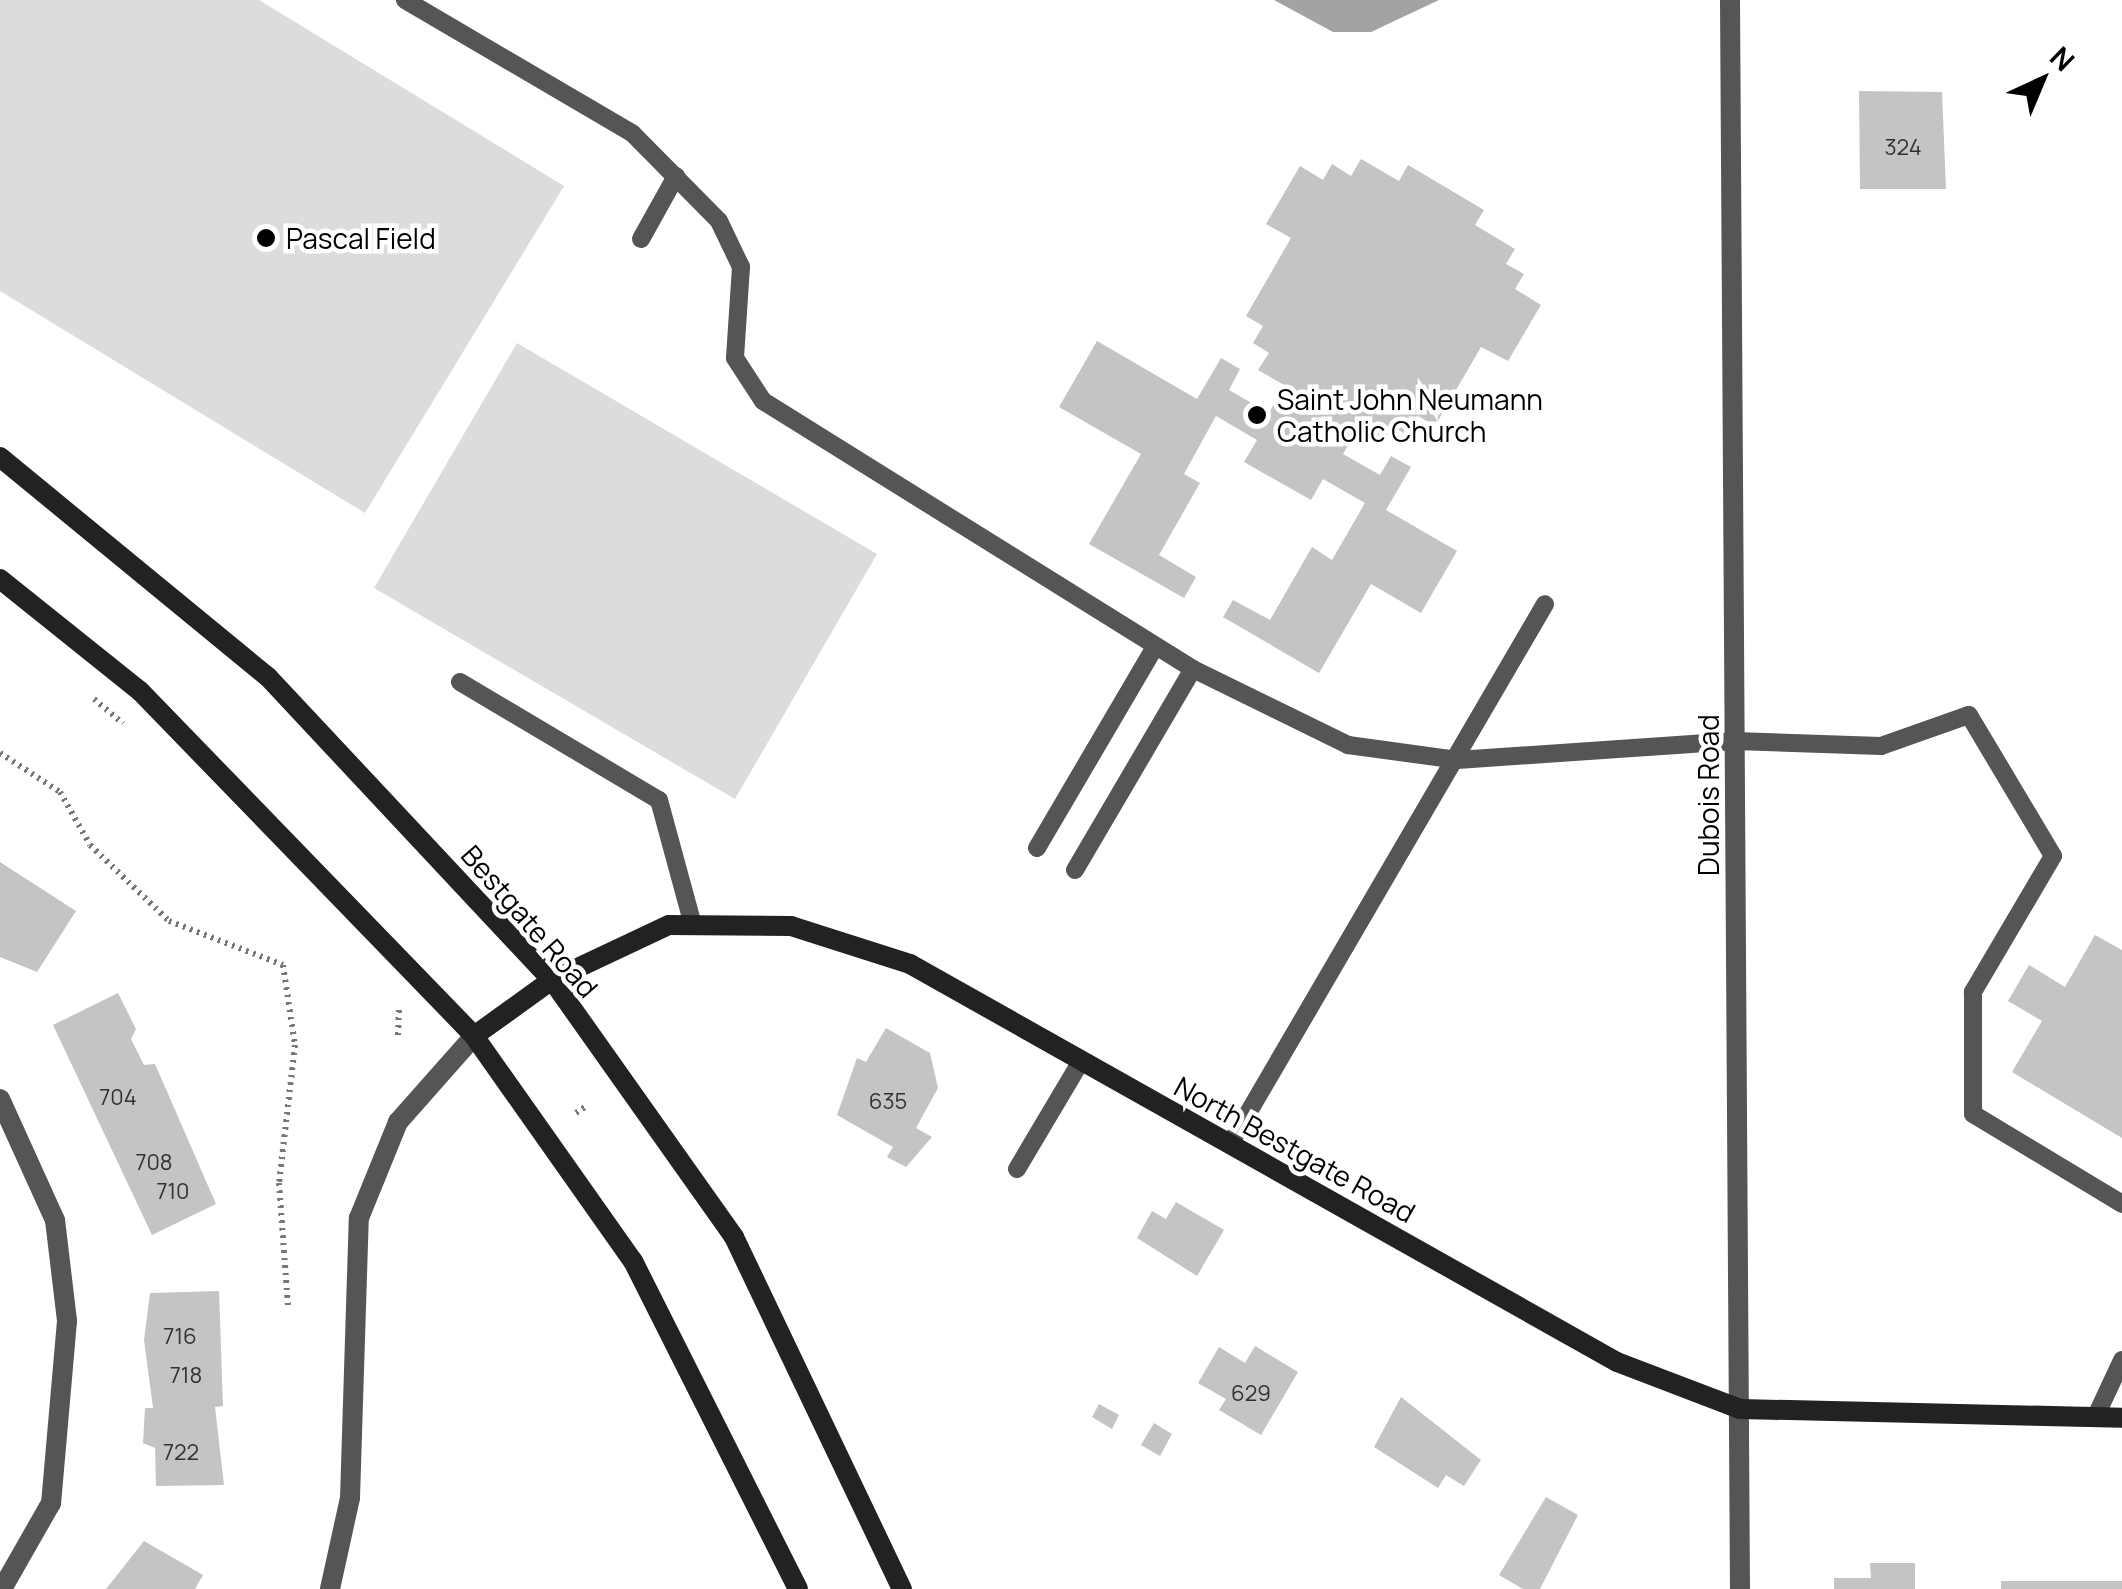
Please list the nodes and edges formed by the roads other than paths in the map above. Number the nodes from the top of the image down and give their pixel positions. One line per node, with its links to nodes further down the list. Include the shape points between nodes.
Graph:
1 (404, 0): 3 (lane, via 633,134)
2 (1730, 0): 11 (street, Dubois Road)
3 (676, 176): 4 (lane); 8 (lane, via 719,222 741,266 736,358 763,401)
4 (641, 238)
5 (0, 457): 16 (main road, Bestgate Road, via 268,677)
6 (0, 579): 17 (main road, via 140,692)
7 (1545, 604): 12 (lane)
8 (1154, 646): 9 (lane); 13 (lane)
9 (1193, 669): 12 (lane, via 1348,745); 14 (lane)
10 (460, 682): 15 (lane, via 659,800)
11 (1735, 741): 12 (lane); 22 (lane, via 1881,746 1969,715 2054,856 1973,992 1973,1114); 24 (street, Dubois Road)
12 (1458, 760): 20 (lane)
13 (1037, 848)
14 (1075, 870)
15 (693, 925): 16 (main road, North Bestgate Road, via 669,925); 18 (main road, North Bestgate Road, via 790,926 910,964)
16 (552, 980): 17 (main road, North Bestgate Road); 30 (main road, Bestgate Road, via 734,1237)
17 (474, 1036): 28 (street, via 398,1122 360,1218 350,1498); 29 (main road, via 633,1261)
18 (1081, 1061): 20 (main road, North Bestgate Road); 21 (lane)
19 (0, 1100): 27 (street, via 55,1220 67,1321 51,1504)
20 (1230, 1144): 24 (main road, North Bestgate Road, via 1617,1362)
21 (1018, 1168)
22 (2122, 1204)
23 (2122, 1360): 25 (lane)
24 (1740, 1409): 25 (main road, North Bestgate Road); 31 (street, Dubois Road)
25 (2096, 1418): 26 (main road, North Bestgate Road)
26 (2122, 1418)
27 (2, 1589)
28 (330, 1589)
29 (798, 1589)
30 (902, 1589)
31 (1740, 1589)

